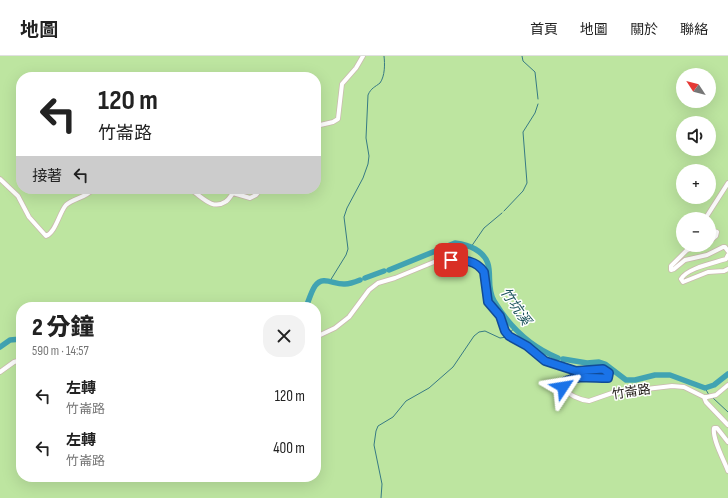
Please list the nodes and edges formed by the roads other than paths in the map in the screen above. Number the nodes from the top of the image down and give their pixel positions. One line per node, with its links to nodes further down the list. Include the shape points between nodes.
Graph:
1 (363, 56): 2 (street, via 342,84 338,119)
2 (321, 125)
3 (0, 179): 5 (street, via 18,196 29,217 46,236 66,205)
4 (728, 183): 10 (street)
5 (88, 194)
6 (197, 194): 7 (street, via 207,202 217,204 226,202)
7 (232, 194)
8 (239, 194): 9 (street, via 250,198)
9 (257, 194)
10 (709, 212)
11 (716, 251): 12 (street, via 725,247)
12 (728, 251)
13 (684, 252): 14 (street, via 671,266 671,270 689,258)
14 (713, 252)
15 (728, 255): 16 (street, via 726,259 690,271 681,280 683,282 708,272)
16 (728, 269)
17 (321, 335): 21 (street, 竹崙路, via 349,317 369,290 378,283 434,262 465,260 477,264 484,272 488,302 500,316 509,336 527,346 545,361 576,371 603,369 609,373 608,378 568,380 563,384 568,393 589,401 612,392 678,386 691,389)
18 (16, 361): 19 (street)
19 (0, 372)
20 (728, 385): 21 (street, via 716,395)
21 (704, 397): 22 (street)
22 (728, 425)
23 (728, 442): 24 (street, via 721,432 714,428)
24 (728, 470)

